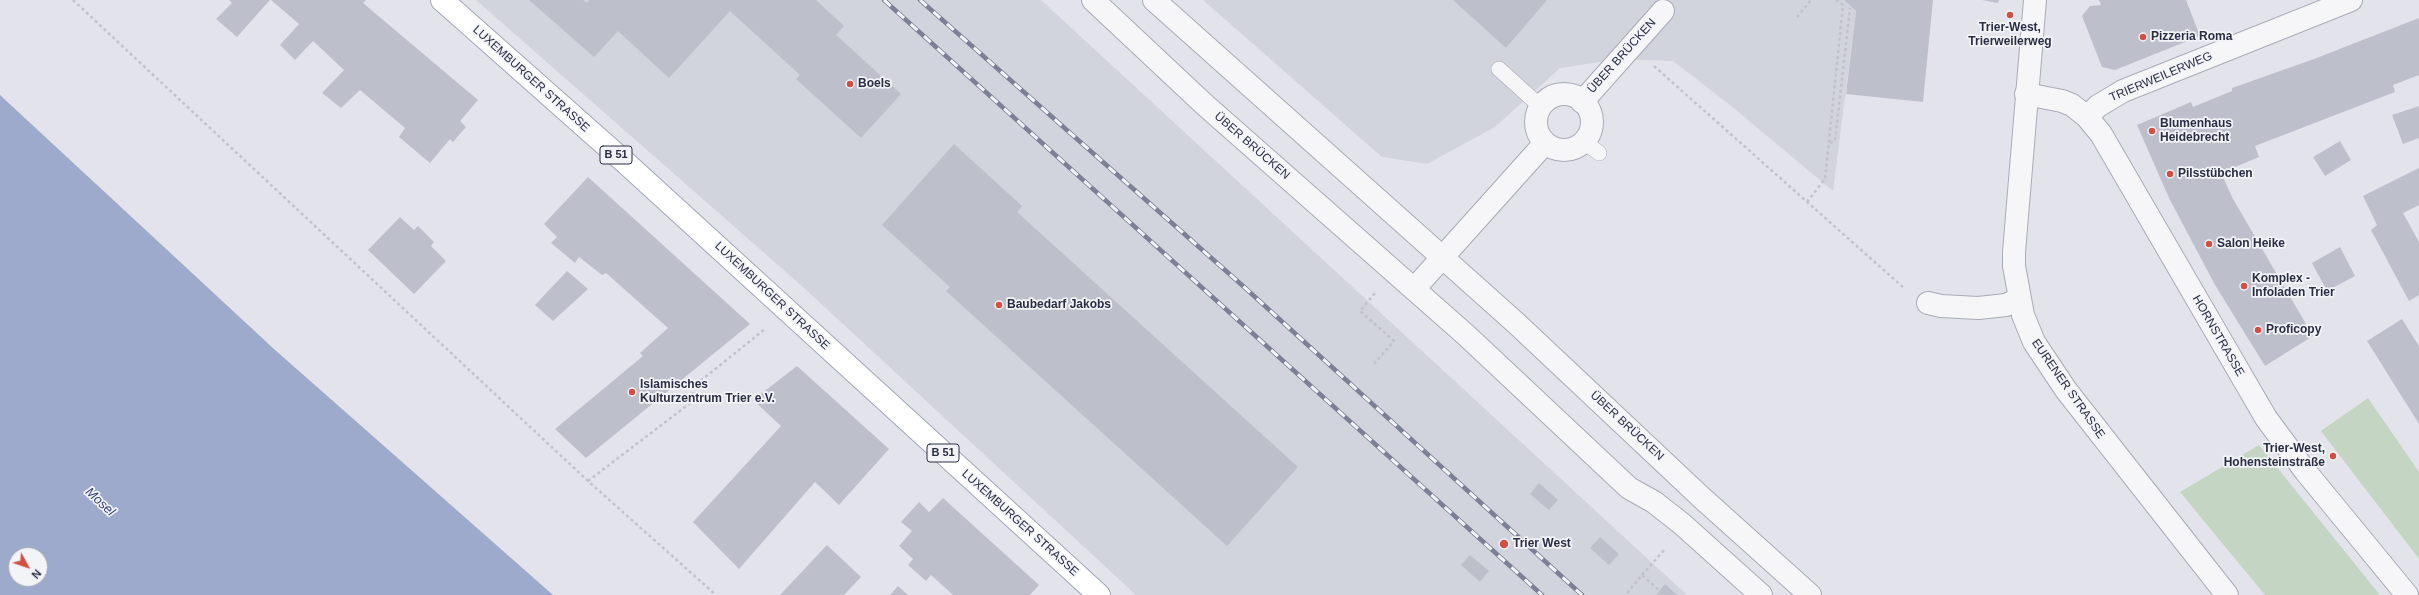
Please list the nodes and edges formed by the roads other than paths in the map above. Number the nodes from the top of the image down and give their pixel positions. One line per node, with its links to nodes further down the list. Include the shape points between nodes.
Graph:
1 (442, 0): 17 (main road, LUXEMBURGER STRASSE / B 51)
2 (1093, 0): 14 (street, ÜBER BRÜCKEN, via 1205,105)
3 (1154, 0): 13 (street, ÜBER BRÜCKEN)
4 (2035, 0): 8 (street, EURENER STRASSE)
5 (2351, 0): 11 (street, TRIERWEILERWEG, via 2123,91 2104,102)
6 (1663, 11): 9 (street, ÜBER BRÜCKEN)
7 (1499, 69): 10 (lane)
8 (2026, 94): 11 (street, HORNSTRASSE, via 2062,101); 15 (street, EURENER STRASSE, via 2014,252)
9 (1582, 102): 10 (street, via 1572,95 1564,94 1555,96); 12 (street, via 1590,110 1592,148 1550,148)
10 (1540, 106): 12 (street, via 1535,124 1538,134)
11 (2087, 117): 21 (street, HORNSTRASSE, via 2121,166 2266,418 2306,472)
12 (1545, 143): 13 (street)
13 (1442, 257): 14 (street); 19 (street, ÜBER BRÜCKEN)
14 (1414, 289): 18 (street, ÜBER BRÜCKEN, via 1629,488 1654,502 1685,526)
15 (2019, 299): 16 (street, via 2006,305 1978,308); 20 (street, EURENER STRASSE, via 2022,315 2034,342 2055,375 2139,486)
16 (1928, 303)
17 (1099, 595)
18 (1761, 595)
19 (1810, 595)
20 (2227, 595)
21 (2407, 595)

